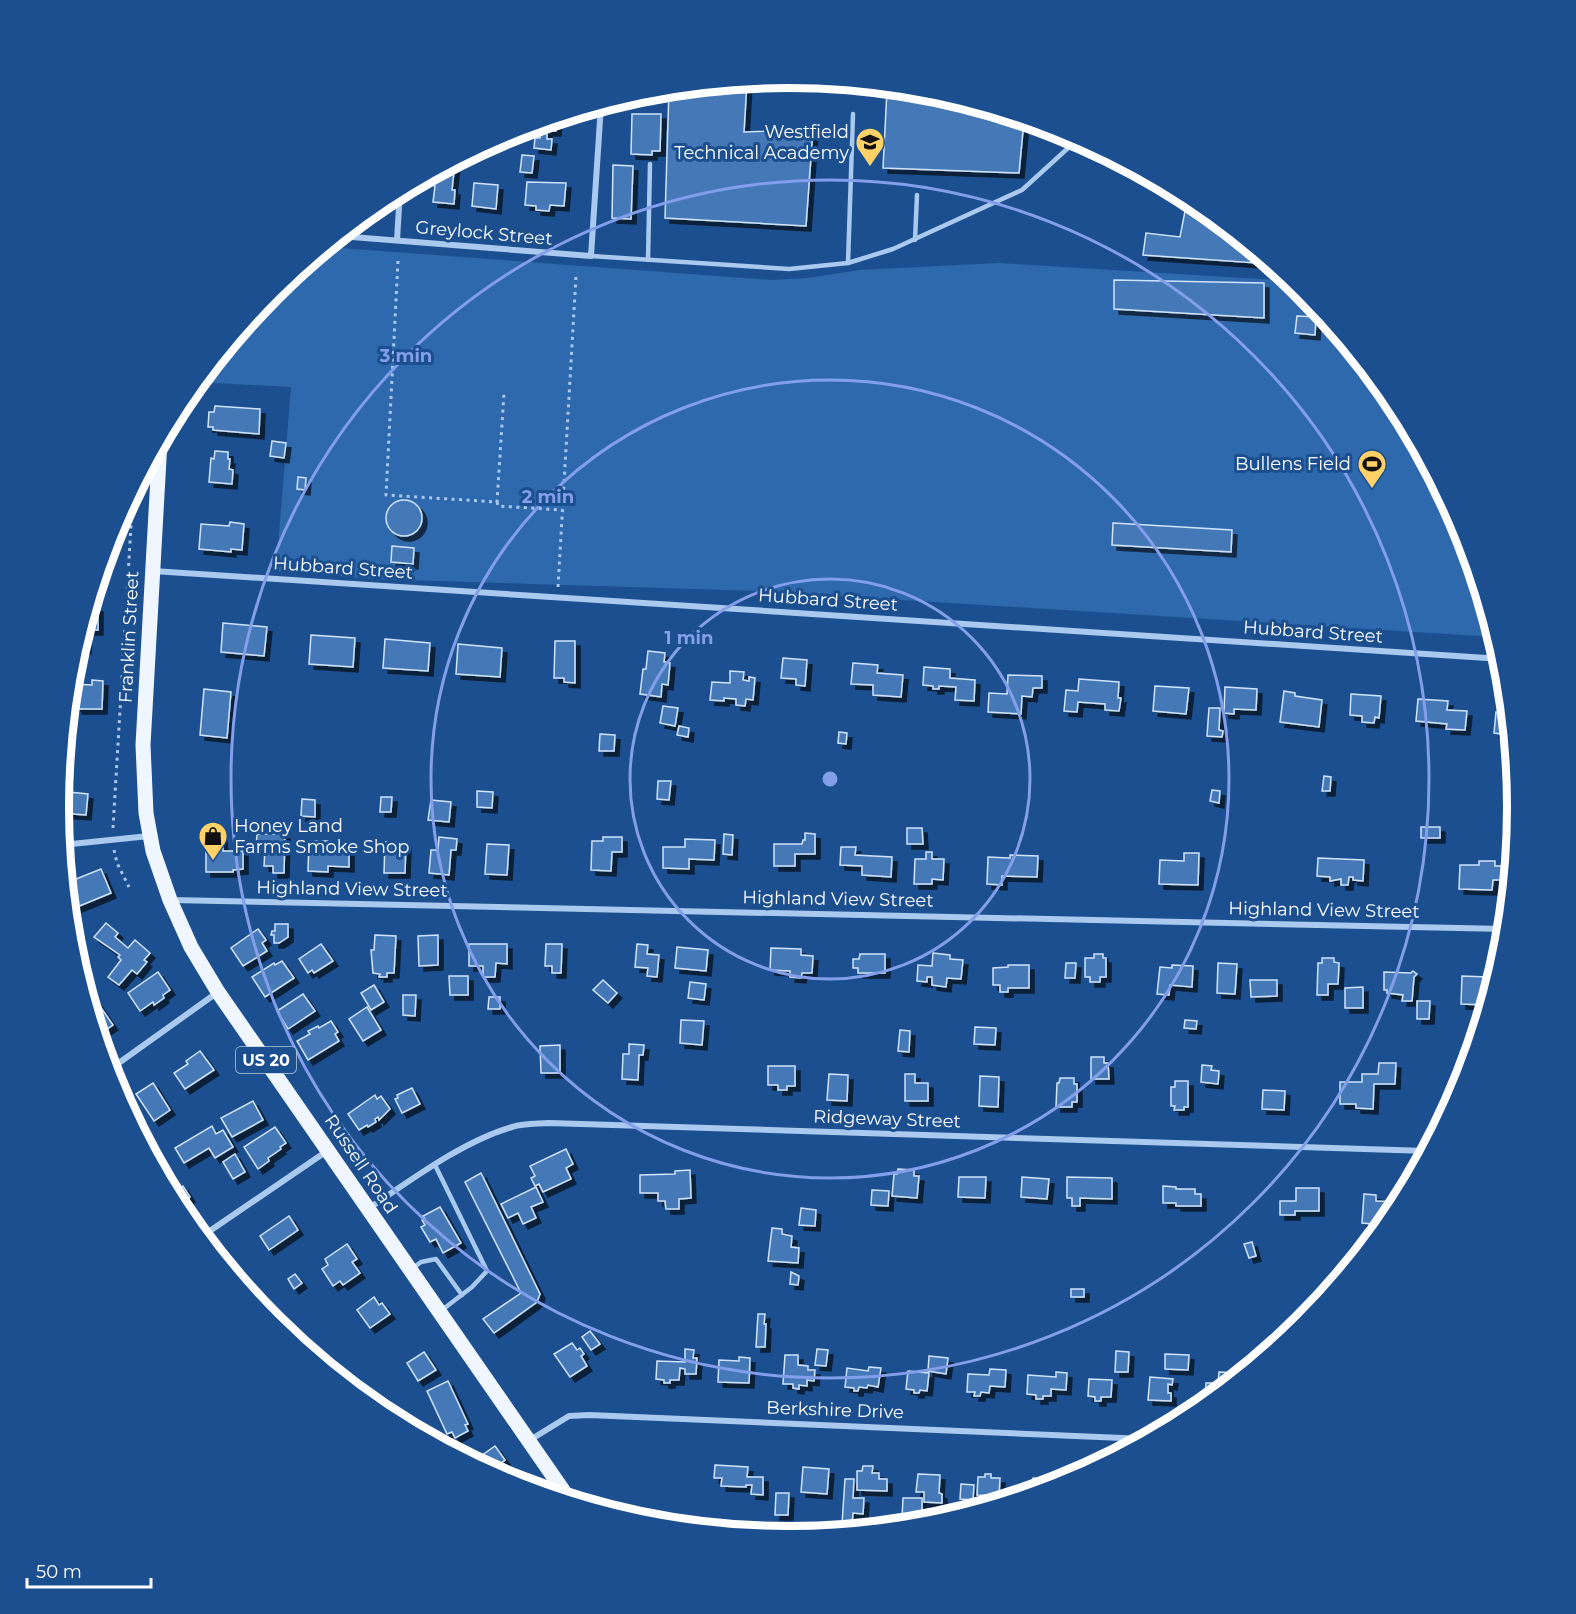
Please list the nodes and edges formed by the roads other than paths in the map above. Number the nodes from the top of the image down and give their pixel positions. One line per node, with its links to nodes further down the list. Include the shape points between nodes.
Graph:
1 (601, 112): 10 (street)
2 (853, 114): 12 (lane)
3 (1070, 146): 9 (lane, via 1022,190)
4 (650, 164): 11 (lane)
5 (917, 195): 9 (lane)
6 (399, 203): 8 (street)
7 (350, 237): 8 (street, Greylock Street)
8 (397, 240): 10 (street, Greylock Street)
9 (915, 240): 12 (lane)
10 (591, 256): 11 (lane)
11 (648, 260): 12 (lane, via 789,269)
12 (848, 263)
13 (157, 463): 14 (main road, Franklin Street / US 20)
14 (153, 571): 15 (street, Hubbard Street); 16 (main road, Franklin Street / US 20, via 142,766)
15 (1491, 658)
16 (149, 836): 17 (street); 18 (main road, Russell Road / US 20)
17 (71, 844)
18 (170, 900): 19 (street, Highland View Street); 20 (main road, Russell Road / US 20, via 191,947)
19 (1496, 928)
20 (218, 992): 21 (street); 22 (main road, Russell Road / US 20)
21 (117, 1064)
22 (328, 1150): 25 (main road, Russell Road / US 20); 26 (street)
23 (1420, 1151): 24 (street, Ridgeway Street, via 549,1123 500,1131)
24 (435, 1165): 25 (street, Ridgeway Street); 28 (lane, via 487,1271)
25 (368, 1209): 27 (main road, Russell Road / US 20)
26 (209, 1232)
27 (410, 1270): 28 (lane, via 421,1262 436,1259); 29 (main road, Russell Road / US 20)
28 (462, 1295): 29 (lane)
29 (439, 1312): 31 (main road, Russell Road / US 20)
30 (1131, 1438): 31 (street, Berkshire Drive, via 589,1414 569,1416)
31 (529, 1441): 32 (main road, Russell Road / US 20)
32 (563, 1490)

